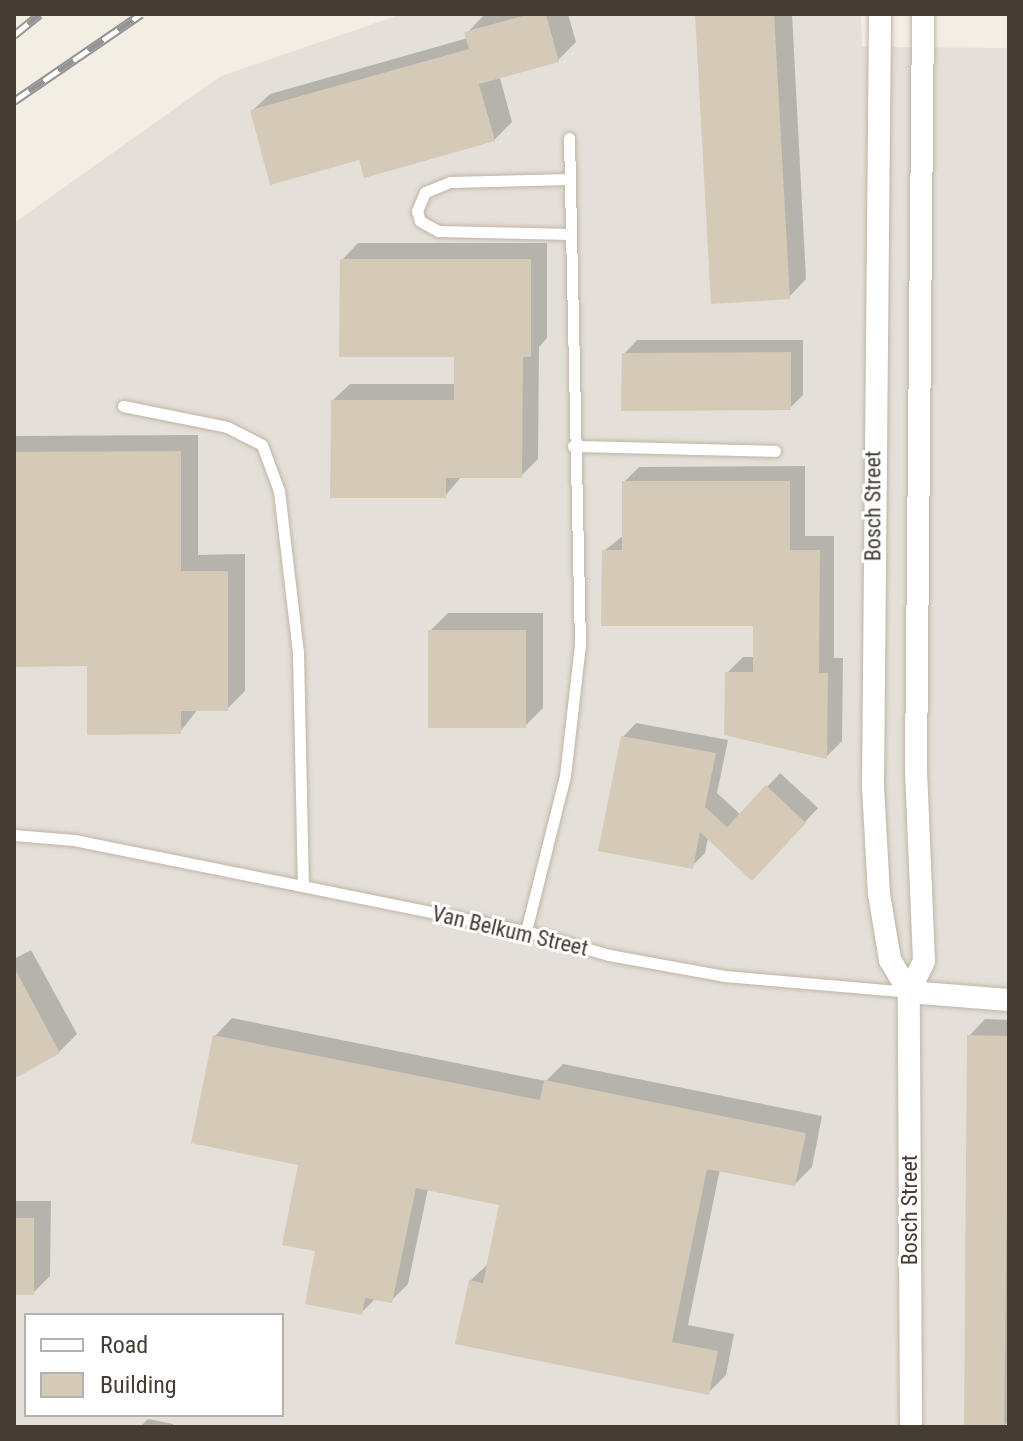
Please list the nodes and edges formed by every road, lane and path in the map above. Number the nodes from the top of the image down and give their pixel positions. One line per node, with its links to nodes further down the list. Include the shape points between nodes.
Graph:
1 (880, 14): 12 (street, Bosch Street, via 873,787 879,894 890,960)
2 (923, 14): 12 (street, Bosch Street, via 916,769 924,961)
3 (569, 138): 4 (lane)
4 (569, 179): 5 (lane); 5 (lane, via 450,182 425,192 417,211 420,221 438,231)
5 (570, 234): 7 (lane)
6 (123, 406): 10 (lane, via 227,427 262,445 279,491 298,652)
7 (573, 446): 8 (lane); 11 (lane, via 580,645 574,720)
8 (775, 451)
9 (14, 835): 10 (lane, Van Belkum Street, via 74,840)
10 (303, 886): 11 (lane, Van Belkum Street)
11 (526, 931): 12 (lane, Van Belkum Street, via 609,955 724,976)
12 (909, 992): 13 (street, Van Belkum Street); 14 (street, Bosch Street)
13 (1009, 1000)
14 (911, 1427)

